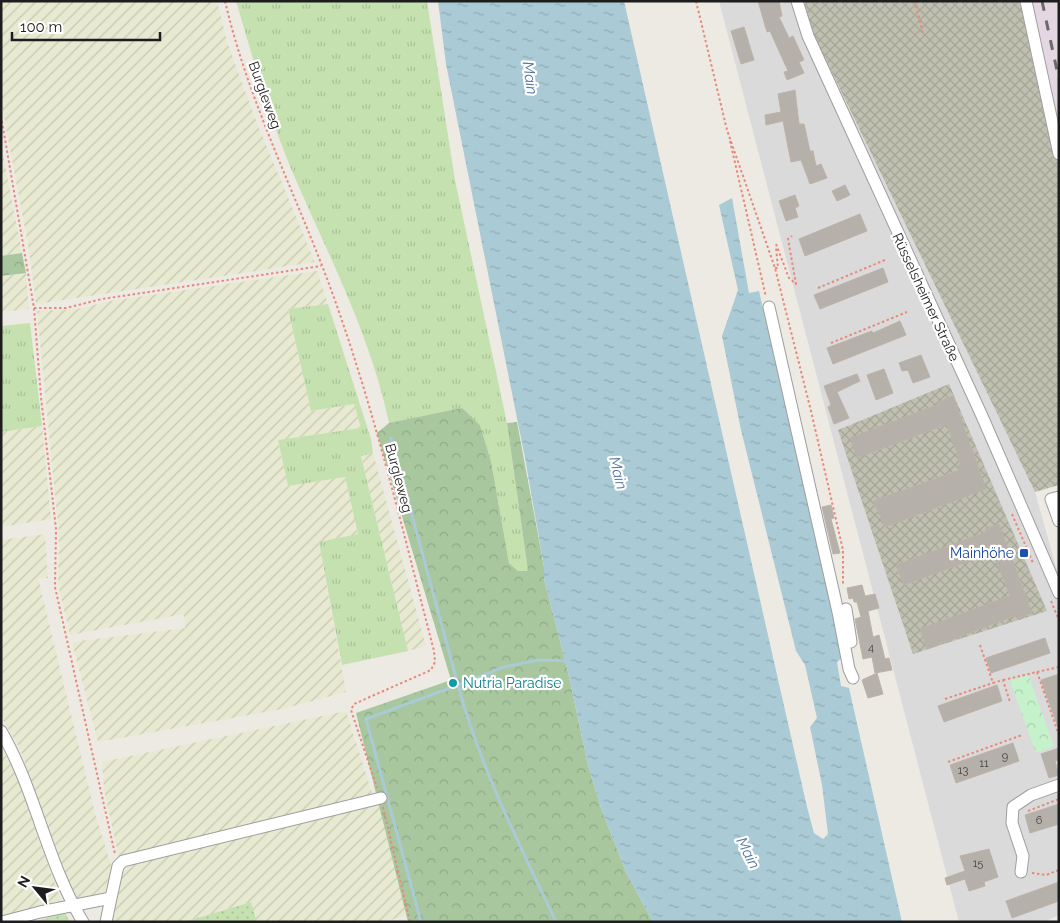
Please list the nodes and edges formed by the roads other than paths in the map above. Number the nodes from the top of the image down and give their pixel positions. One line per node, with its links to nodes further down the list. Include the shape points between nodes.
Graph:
1 (796, 1): 7 (street, Rüsselsheimer Straße, via 808,36 982,416)
2 (1026, 1): 3 (street)
3 (1059, 154)
4 (769, 307): 8 (street, via 853,678)
5 (1059, 497): 6 (street, via 1051,499)
6 (1059, 521)
7 (1059, 593)
8 (846, 609)
9 (1, 731): 14 (street, via 17,764 53,864)
10 (1059, 785): 12 (street, via 1013,807 1011,816 1023,856)
11 (381, 798): 13 (street, via 123,861 118,866)
12 (1021, 872)
13 (112, 898): 14 (street); 17 (street)
14 (74, 906): 15 (street); 16 (street)
15 (2, 922)
16 (83, 922)
17 (106, 922)

